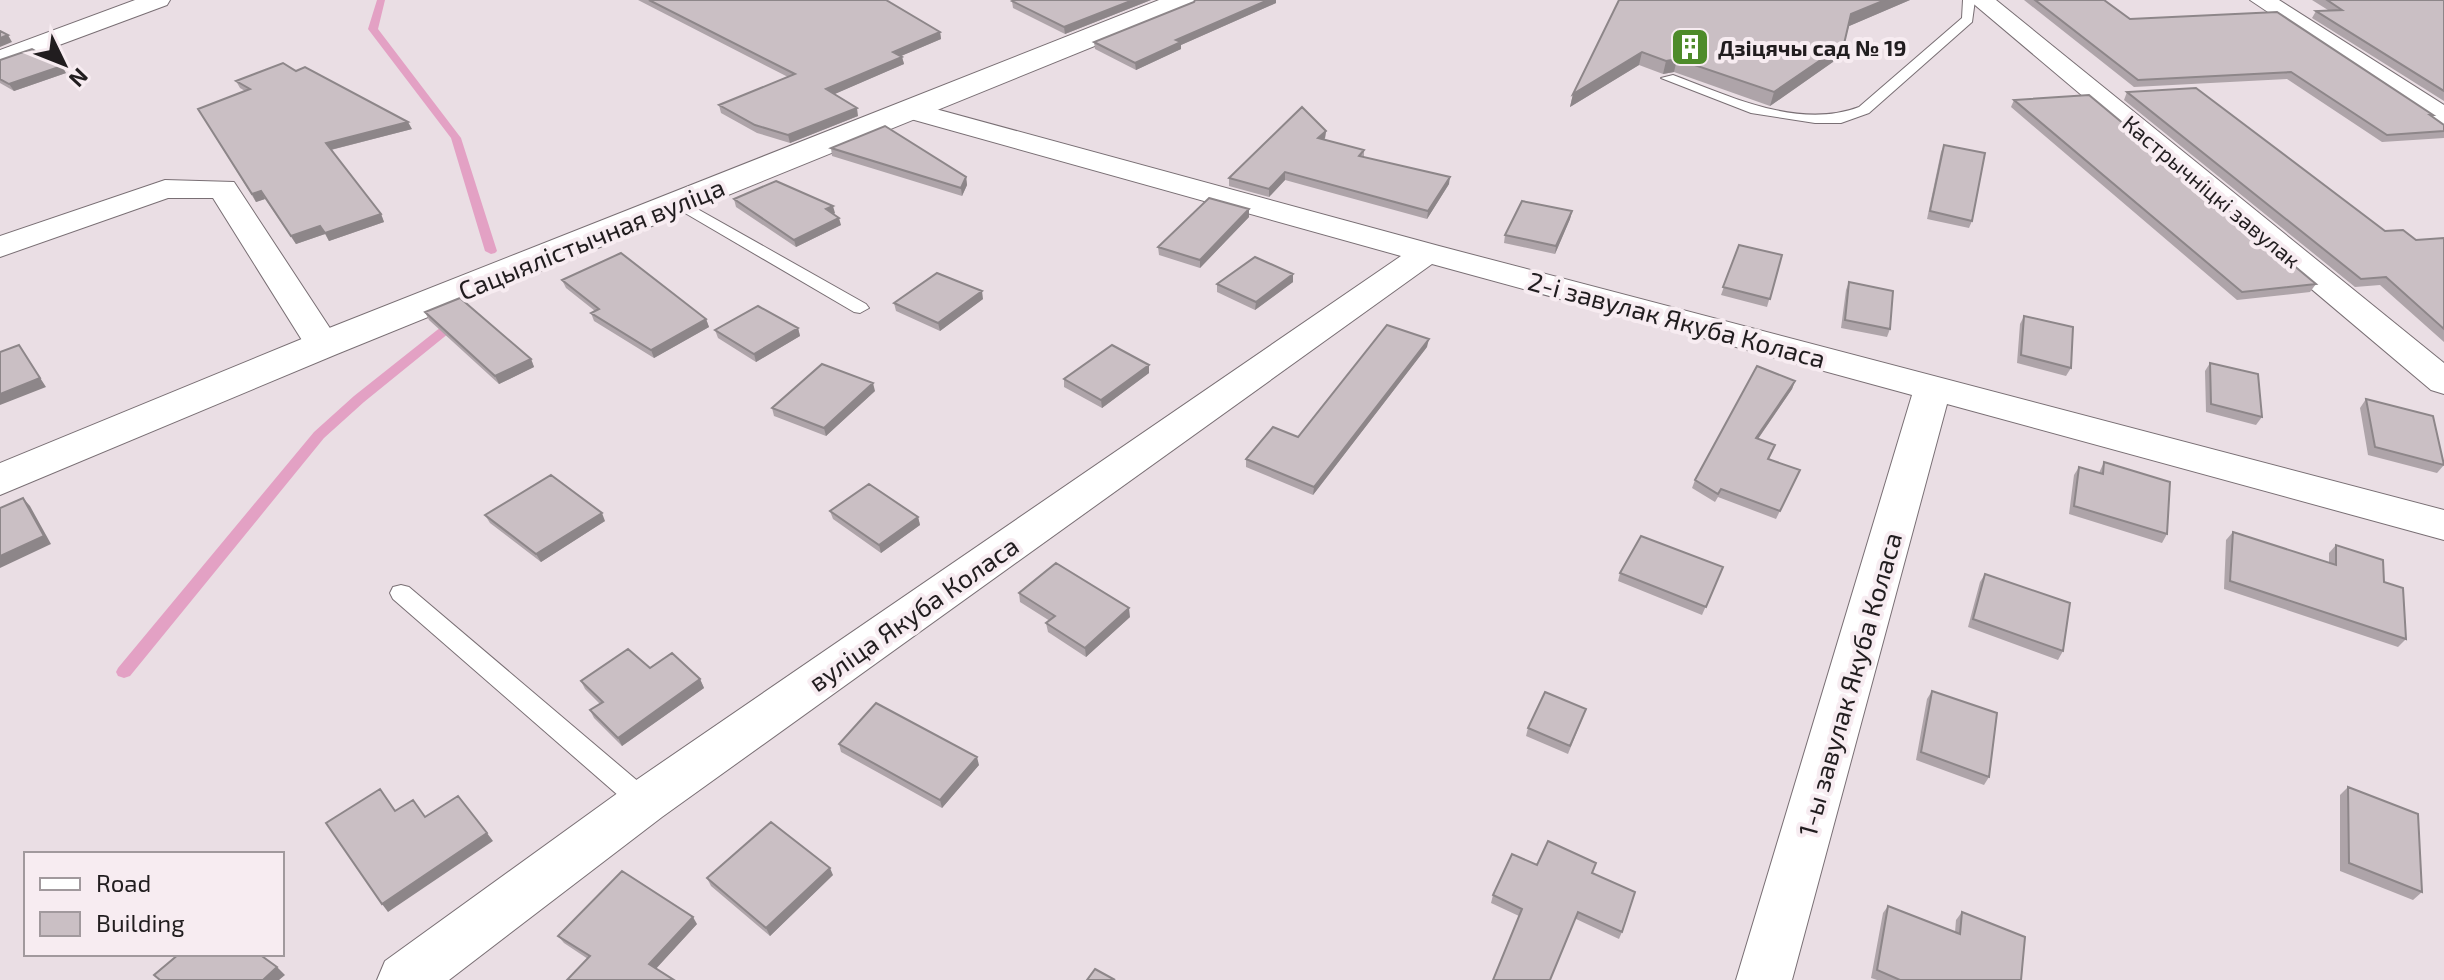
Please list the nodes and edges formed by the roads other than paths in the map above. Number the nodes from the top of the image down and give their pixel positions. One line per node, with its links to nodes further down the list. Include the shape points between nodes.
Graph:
1 (158, 0): 6 (street)
2 (1183, 0): 8 (main road, Сацыялістычная вуліца)
3 (1969, 0): 7 (lane, via 1968,19 1864,110 1841,119 1756,110)
4 (1981, 0): 15 (street, Кастрычніцкі завулак)
5 (2262, 0): 9 (street)
6 (0, 59)
7 (1668, 78)
8 (910, 110): 10 (main road, Сацыялістычная вуліца); 12 (street, 2-і завулак Якуба Коласа)
9 (2444, 117)
10 (678, 203): 13 (lane); 14 (main road, Сацыялістычная вуліца)
11 (0, 247): 14 (street, via 165,189 223,189)
12 (1427, 253): 16 (street, 2-і завулак Якуба Коласа); 20 (street, вуліца Якуба Коласа)
13 (860, 308)
14 (323, 345): 17 (main road, Сацыялістычная вуліца)
15 (2444, 382)
16 (1933, 388): 18 (street, 2-і завулак Якуба Коласа); 22 (street, 1-ы завулак Якуба Коласа)
17 (0, 480)
18 (2443, 529)
19 (401, 593): 20 (lane)
20 (644, 802): 21 (street, вуліца Якуба Коласа)
21 (405, 980)
22 (1764, 980)

